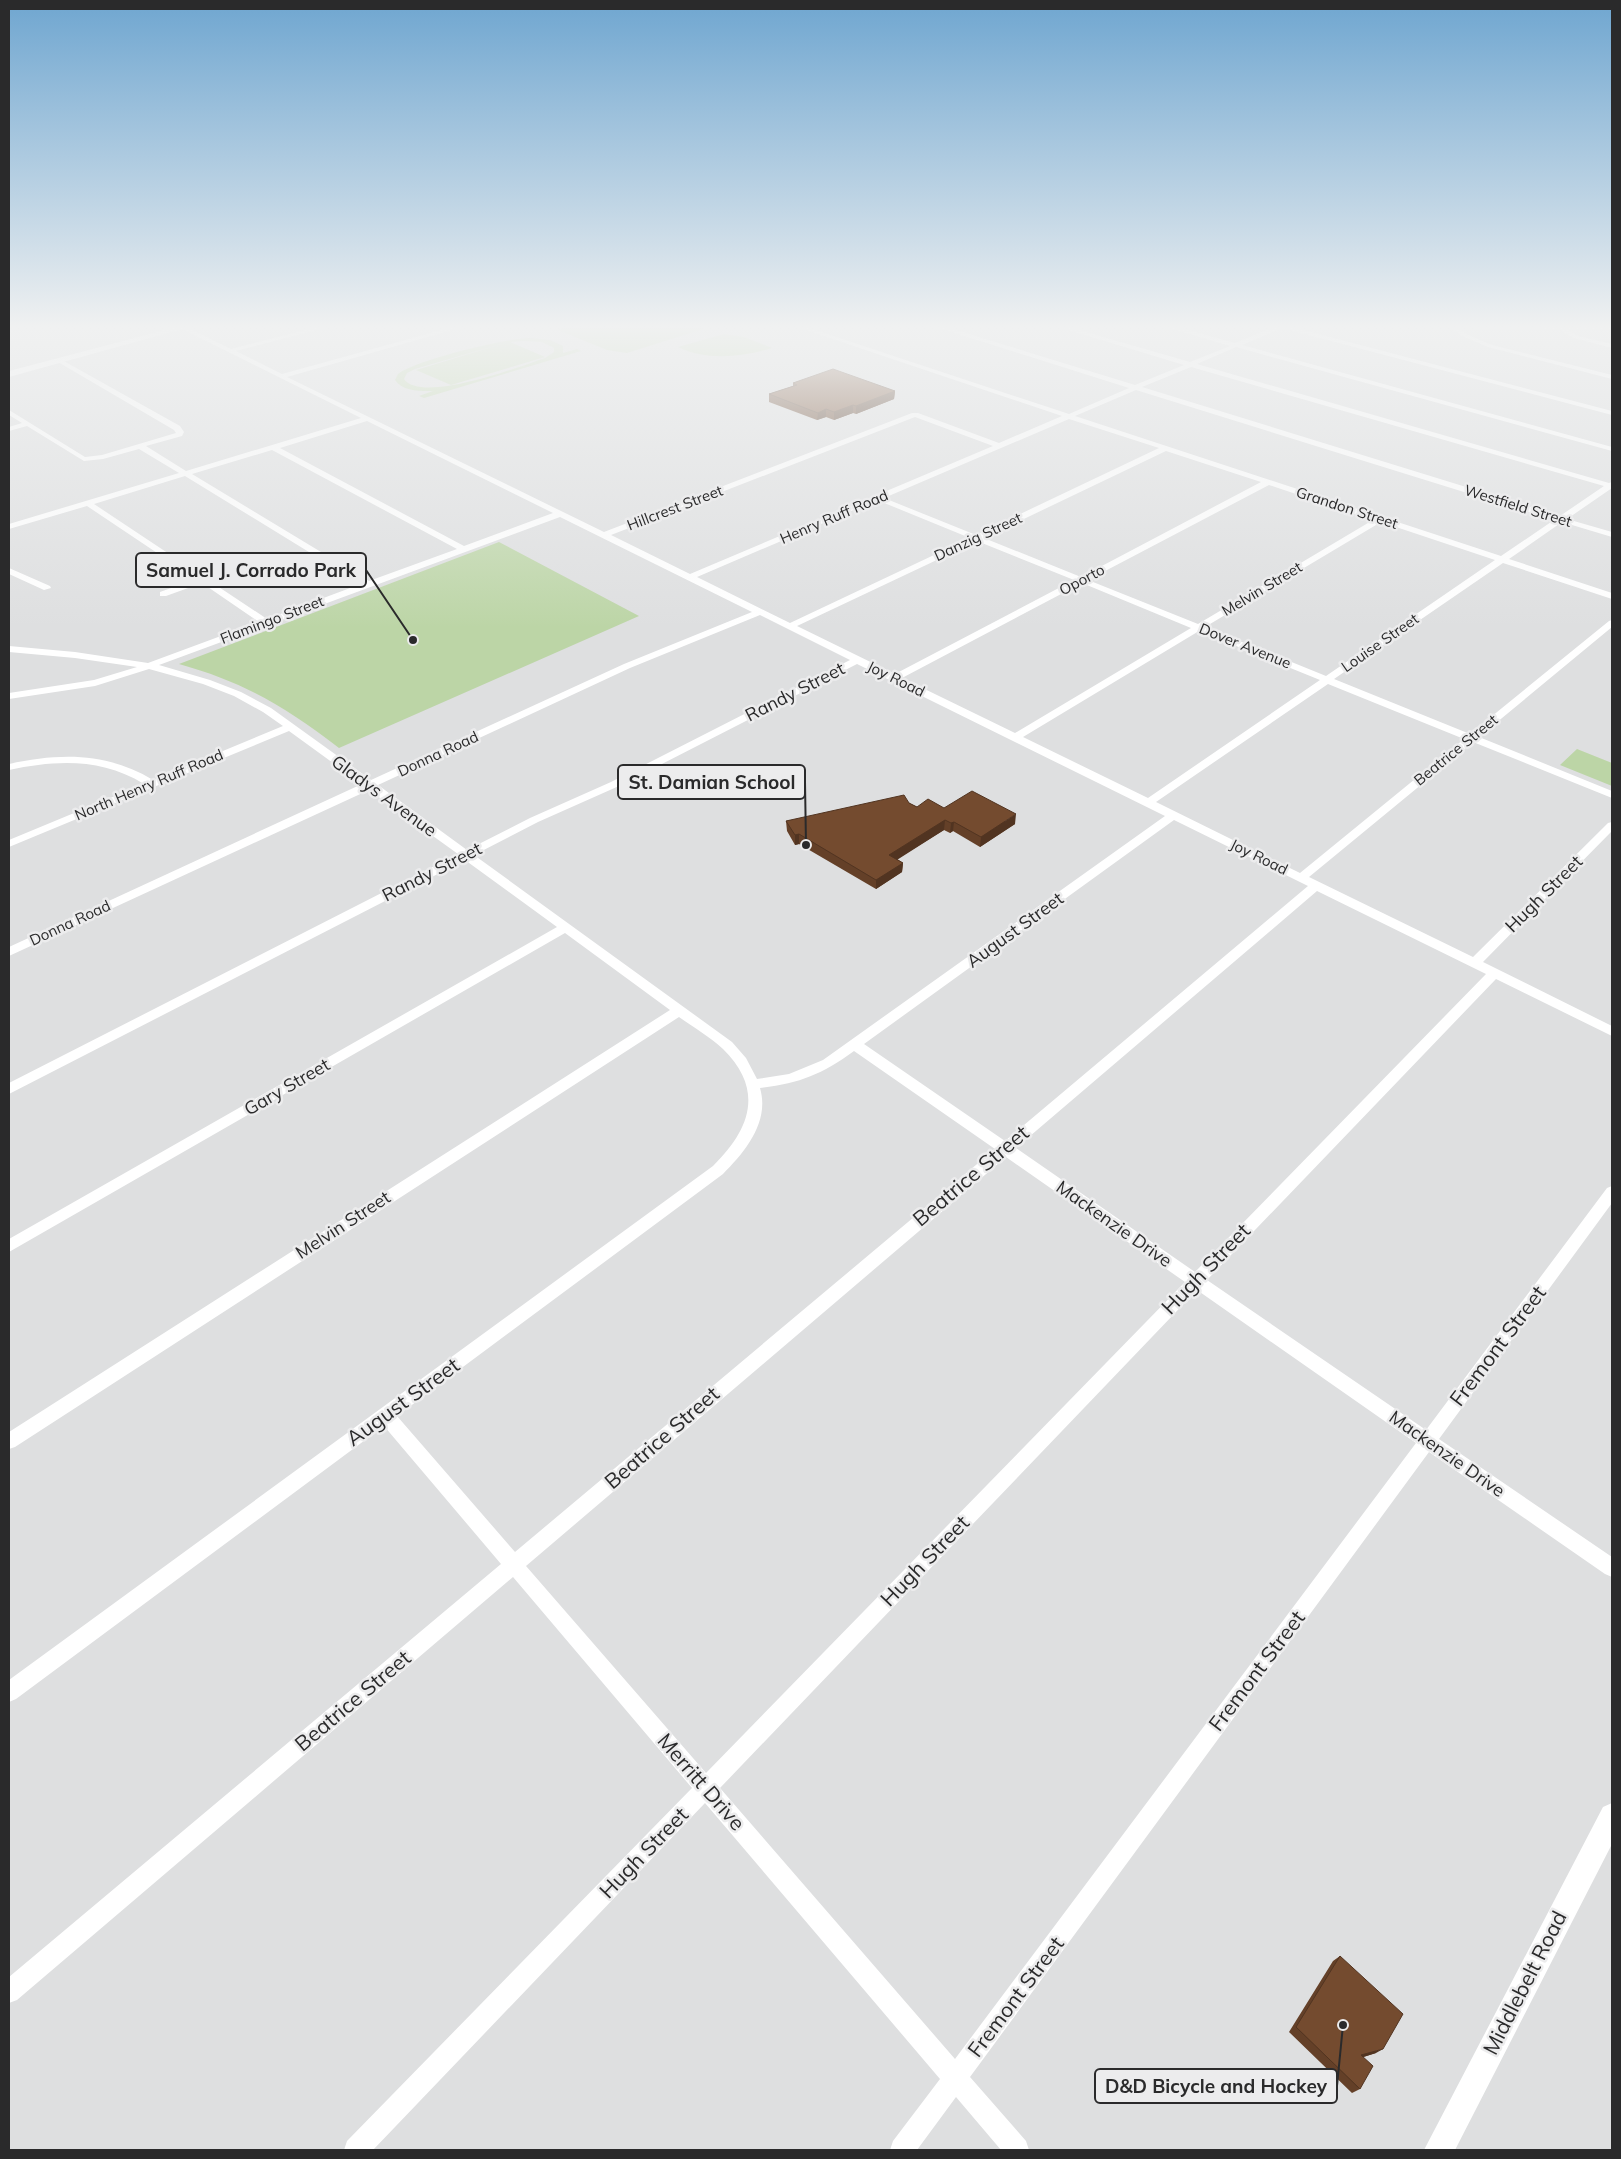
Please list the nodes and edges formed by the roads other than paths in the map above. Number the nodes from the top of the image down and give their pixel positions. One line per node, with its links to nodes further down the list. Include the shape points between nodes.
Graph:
1 (31, 427): 12 (street, via 84,459)
2 (171, 427): 12 (street, via 180,432 176,436)
3 (340, 427): 14 (street)
4 (382, 427): 22 (street, Joy Road)
5 (884, 427): 26 (street, Hillcrest Street)
6 (948, 427): 13 (street, Hillcrest Street)
7 (1045, 427): 13 (street, Henry Ruff Road)
8 (1102, 427): 15 (street, Grandon Street)
9 (1262, 427): 24 (street, Westfield Street)
10 (1405, 427): 19 (street)
11 (1532, 427): 16 (street)
12 (140, 446): 17 (street)
13 (1001, 446): 20 (street, Henry Ruff Road)
14 (273, 447): 17 (street); 29 (street)
15 (1166, 448): 18 (street, Grandon Street); 28 (street, Danzig Street)
16 (1612, 449)
17 (185, 474): 21 (street); 35 (street)
18 (1268, 482): 23 (street, Grandon Street); 34 (street, Oporto)
19 (1612, 486): 24 (street, Louise Street)
20 (878, 498): 28 (street, Dover Avenue); 32 (street, Henry Ruff Road)
21 (88, 503): 25 (street); 33 (street)
22 (559, 514): 26 (street, Joy Road); 29 (street, Flamingo Street)
23 (1380, 519): 30 (street, Grandon Street); 43 (street, Melvin Street)
24 (1561, 519): 27 (street, Westfield Street); 30 (street, Louise Street)
25 (9, 527)
26 (603, 535): 32 (street, Joy Road)
27 (1612, 535)
28 (976, 538): 34 (street, Dover Avenue); 42 (street, Danzig Street)
29 (462, 549): 35 (street, Flamingo Street)
30 (1502, 559): 38 (street, Grandon Street); 48 (street, Louise Street)
31 (9, 571): 36 (street)
32 (690, 577): 39 (street, Joy Road)
33 (201, 580): 37 (street); 40 (street)
34 (1082, 580): 43 (street, Dover Avenue); 47 (street, Oporto)
35 (367, 584): 40 (street, Flamingo Street)
36 (47, 588)
37 (163, 594)
38 (1612, 596)
39 (760, 612): 42 (street, Joy Road); 55 (street, Donna Road, via 641,660)
40 (266, 622): 46 (street, Flamingo Street)
41 (1612, 623): 52 (street, Beatrice Street)
42 (790, 627): 45 (street, Joy Road)
43 (1198, 627): 48 (street, Dover Avenue); 51 (street, Melvin Street)
44 (9, 649): 46 (street, Gladys Avenue, via 98,657)
45 (857, 660): 47 (street, Joy Road); 61 (street, Randy Street, via 615,784)
46 (150, 666): 49 (street, Flamingo Street, via 95,683); 50 (street, Gladys Avenue, via 252,701)
47 (895, 678): 51 (street, Joy Road)
48 (1327, 679): 52 (street, Dover Avenue); 57 (street, Louise Street)
49 (9, 696)
50 (290, 726): 54 (street, North Henry Ruff Road); 55 (street, Gladys Avenue)
51 (1015, 737): 57 (street, Joy Road)
52 (1471, 738): 56 (street, Dover Avenue); 62 (street, Beatrice Street)
53 (9, 767): 54 (street, via 49,760 92,760 124,768)
54 (152, 784): 60 (street, North Henry Ruff Road)
55 (369, 785): 61 (street, Gladys Avenue); 64 (street, Donna Road)
56 (1612, 795)
57 (1148, 802): 58 (street, Joy Road)
58 (1174, 815): 62 (street, Joy Road); 69 (street, August Street)
59 (1612, 825): 65 (street, Hugh Street)
60 (9, 844)
61 (465, 855): 63 (street, Gladys Avenue); 71 (street, Randy Street)
62 (1308, 882): 65 (street, Joy Road); 72 (street, Beatrice Street)
63 (565, 928): 67 (street, Gladys Avenue); 74 (street, Gary Street)
64 (9, 952)
65 (1475, 963): 66 (street, Joy Road)
66 (1494, 973): 68 (street, Joy Road); 75 (street, Hugh Street)
67 (678, 1011): 70 (street, Gladys Avenue, via 727,1045 747,1067); 77 (street, Melvin Street)
68 (1612, 1031)
69 (855, 1045): 70 (street, via 808,1073 777,1082); 72 (street, Mackenzie Drive)
70 (754, 1084): 76 (street, August Street, via 756,1104 752,1125 741,1146 727,1162)
71 (9, 1089)
72 (1004, 1148): 75 (street, Mackenzie Drive); 79 (street, Beatrice Street)
73 (1612, 1192): 78 (street, Fremont Street)
74 (9, 1246)
75 (1195, 1280): 78 (street, Mackenzie Drive); 82 (street, Hugh Street)
76 (385, 1415): 79 (street, Merritt Drive); 81 (street, August Street)
77 (9, 1441)
78 (1428, 1441): 80 (street, Mackenzie Drive); 85 (street, Fremont Street)
79 (514, 1565): 82 (street, Merritt Drive); 84 (street, Beatrice Street)
80 (1612, 1568)
81 (9, 1692)
82 (706, 1788): 85 (street, Merritt Drive); 86 (street, Hugh Street)
83 (1612, 1816): 89 (main road, Middlebelt Road)
84 (9, 1992)
85 (955, 2078): 87 (street, Fremont Street); 88 (street, Merritt Drive)
86 (356, 2150)
87 (902, 2150)
88 (1018, 2150)
89 (1439, 2150)

